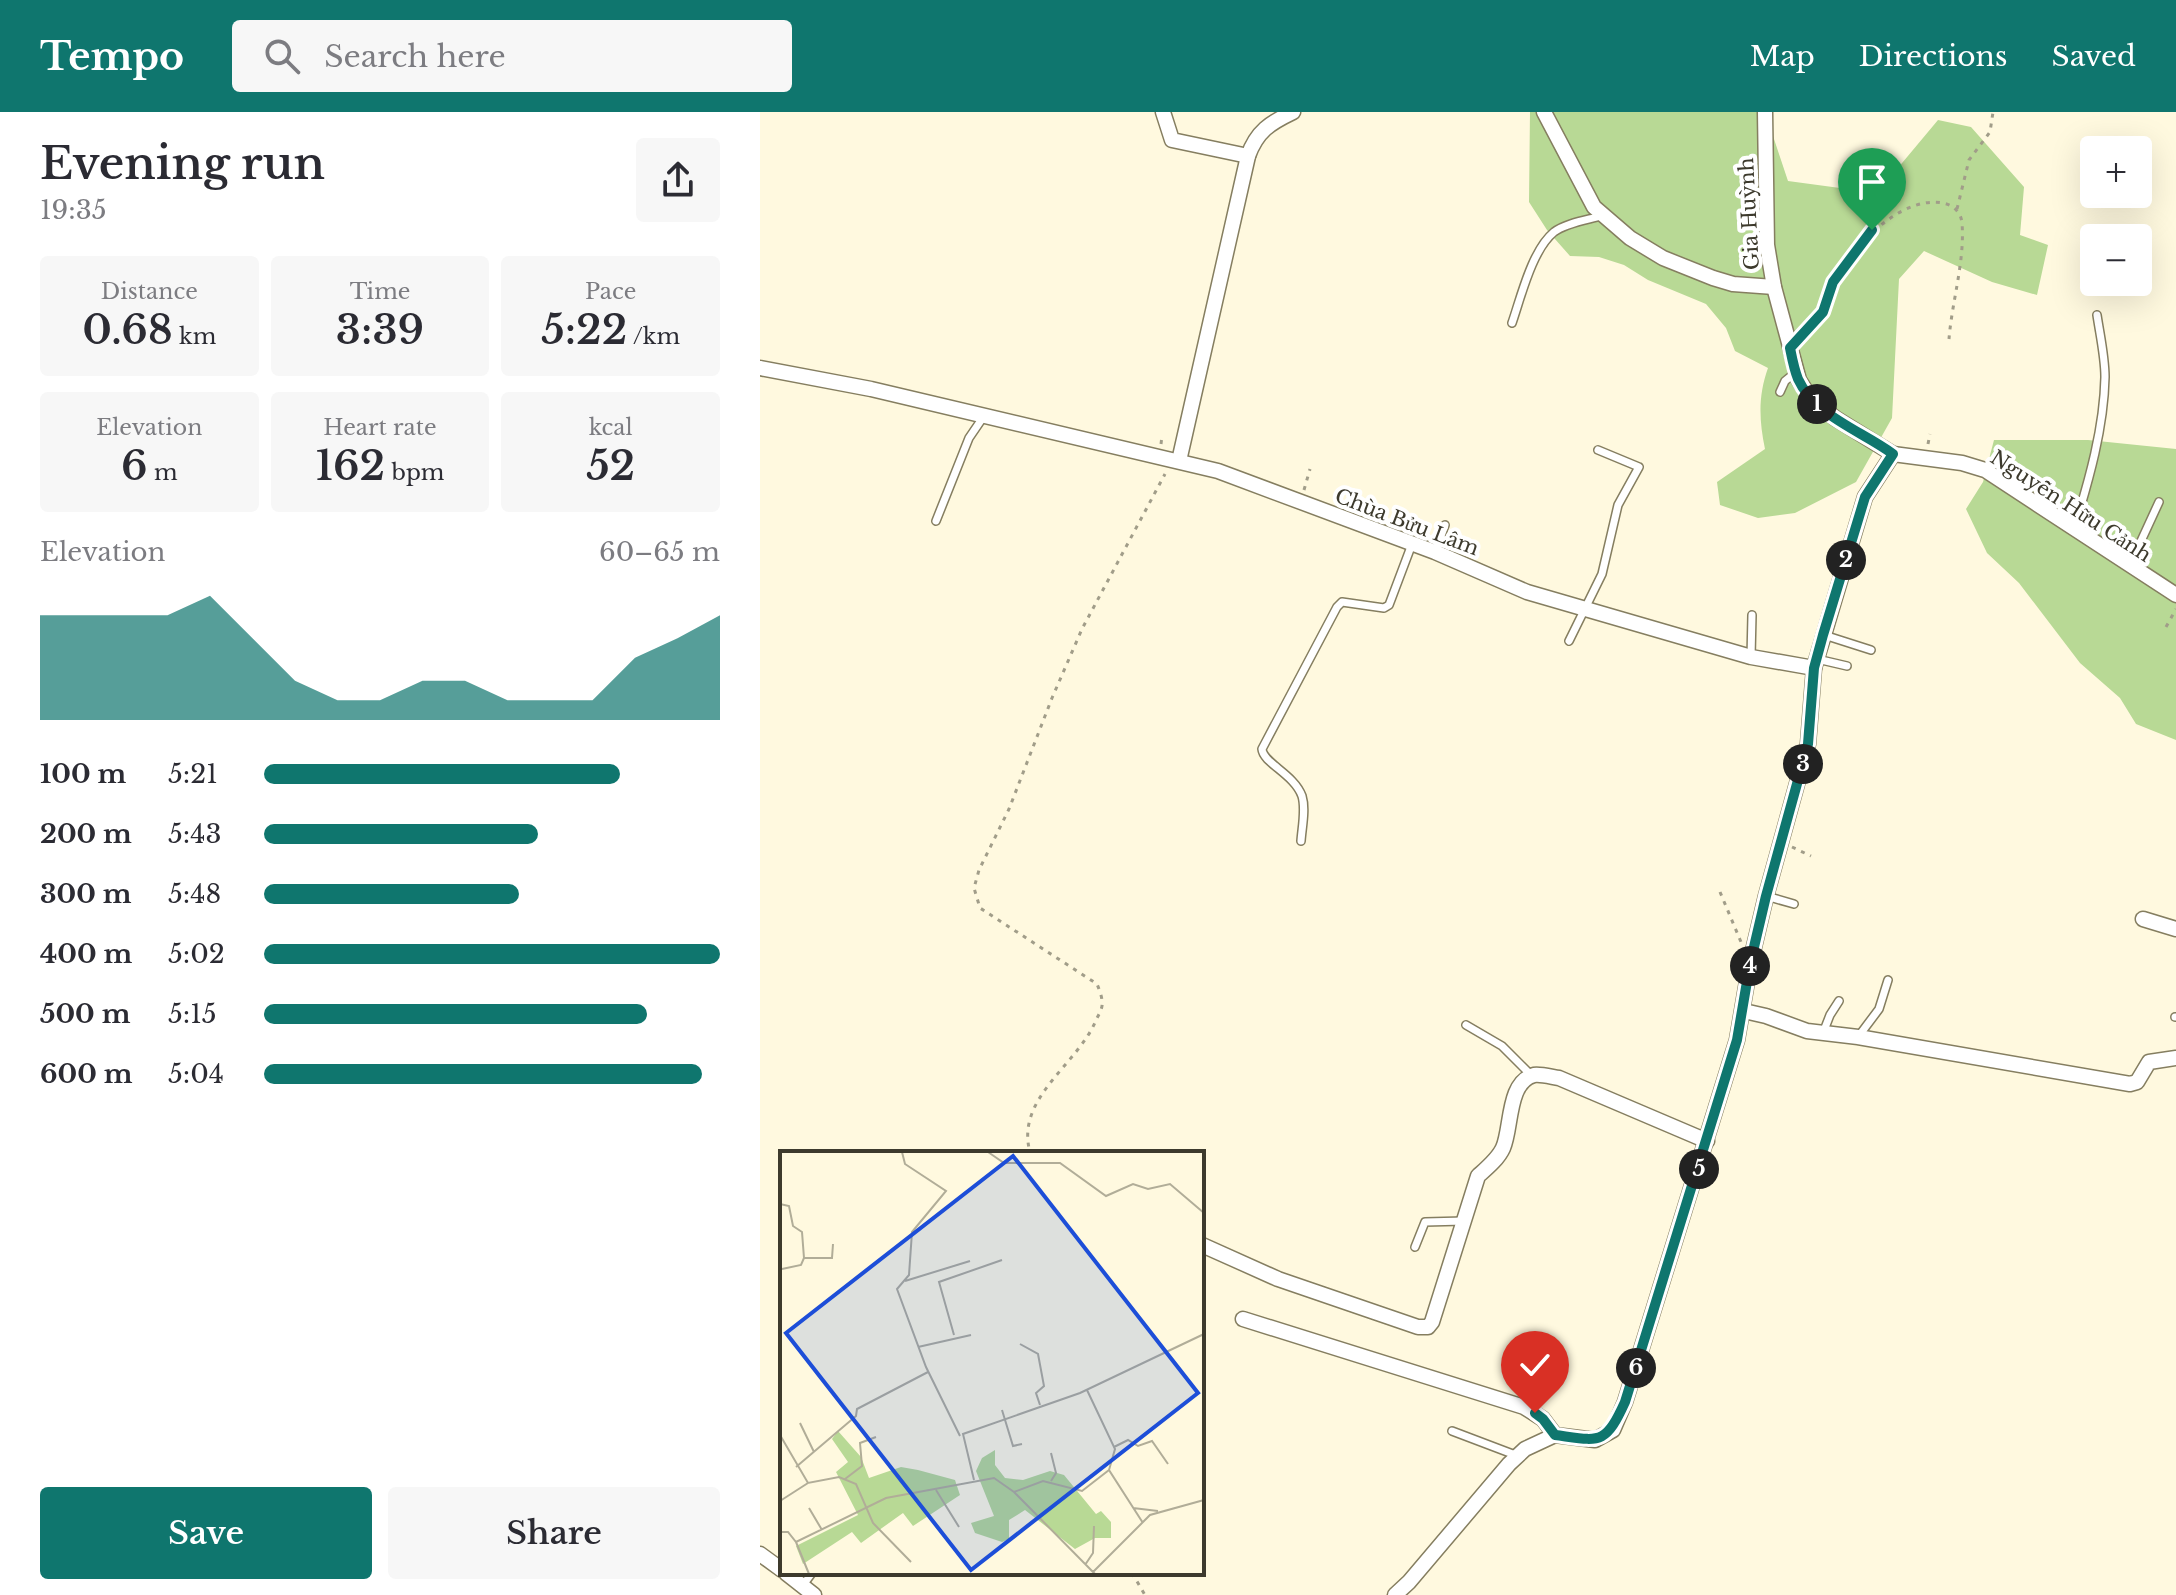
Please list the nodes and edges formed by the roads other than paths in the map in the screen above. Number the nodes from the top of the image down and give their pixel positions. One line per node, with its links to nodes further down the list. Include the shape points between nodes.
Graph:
1 (1163, 112): 5 (street, via 1172,140)
2 (1293, 112): 5 (street, via 1266,126)
3 (1544, 112): 6 (street, via 1586,195)
4 (1765, 112): 7 (street, Gia Huỳnh, via 1767,245)
5 (1248, 156): 16 (street)
6 (1603, 215): 7 (street, via 1630,238 1673,262 1733,284); 9 (lane, via 1554,233 1542,247)
7 (1774, 287): 11 (street, Gia Huỳnh)
8 (2097, 315): 20 (lane, via 2103,399)
9 (1512, 323)
10 (760, 368): 13 (street, Chùa Bửu Lâm)
11 (1796, 372): 12 (lane); 15 (street, Gia Huỳnh, via 1811,399)
12 (1780, 392)
13 (984, 416): 16 (street, Chùa Bửu Lâm); 18 (lane, via 969,438)
14 (1598, 450): 25 (lane, via 1639,467 1618,505 1602,574)
15 (1893, 454): 20 (street, Nguyễn Hữu Cảnh, via 1985,470); 27 (street, via 1865,497)
16 (1176, 461): 21 (street, Chùa Bửu Lâm, via 1218,471)
17 (2159, 502): 23 (lane)
18 (936, 521)
19 (1445, 525): 22 (lane)
20 (2074, 529): 23 (street, Nguyễn Hữu Cảnh)
21 (1412, 544): 22 (street, Chùa Bửu Lâm); 33 (lane, via 1389,605 1342,602 1337,607 1262,749 1301,793)
22 (1435, 552): 25 (street, Chùa Bửu Lâm, via 1527,592)
23 (2129, 567): 24 (street, Nguyễn Hữu Cảnh)
24 (2176, 595)
25 (1584, 609): 28 (lane); 30 (street, Chùa Bửu Lâm)
26 (1752, 615): 30 (lane)
27 (1823, 635): 29 (lane); 31 (street)
28 (1569, 641)
29 (1871, 650)
30 (1751, 657): 31 (street, Chùa Bửu Lâm)
31 (1816, 664): 32 (lane); 34 (street, via 1808,744)
32 (1847, 666)
33 (1301, 841)
34 (1766, 896): 35 (lane); 40 (street)
35 (1794, 904)
36 (2143, 919): 37 (street)
37 (2176, 929)
38 (1888, 980): 43 (lane, via 1879,1009)
39 (1839, 1001): 42 (lane)
40 (1744, 1011): 42 (street); 46 (street)
41 (1466, 1025): 45 (lane, via 1502,1046)
42 (1823, 1033): 43 (street)
43 (1858, 1037): 44 (street, via 2130,1084 2149,1062)
44 (2176, 1058)
45 (1532, 1076): 46 (street, via 1559,1078); 47 (street, via 1511,1105 1501,1152 1478,1176)
46 (1707, 1141): 52 (street, via 1613,1430 1595,1440)
47 (1464, 1221): 48 (street, via 1428,1327 1278,1279); 49 (lane, via 1425,1222)
48 (1204, 1246)
49 (1415, 1247)
50 (1243, 1319): 52 (street, via 1524,1407)
51 (1452, 1431): 53 (lane)
52 (1555, 1435): 53 (street)
53 (1518, 1456): 58 (street)
54 (760, 1554): 55 (street)
55 (780, 1569)
56 (790, 1575): 57 (street)
57 (810, 1584)
58 (1395, 1595)

